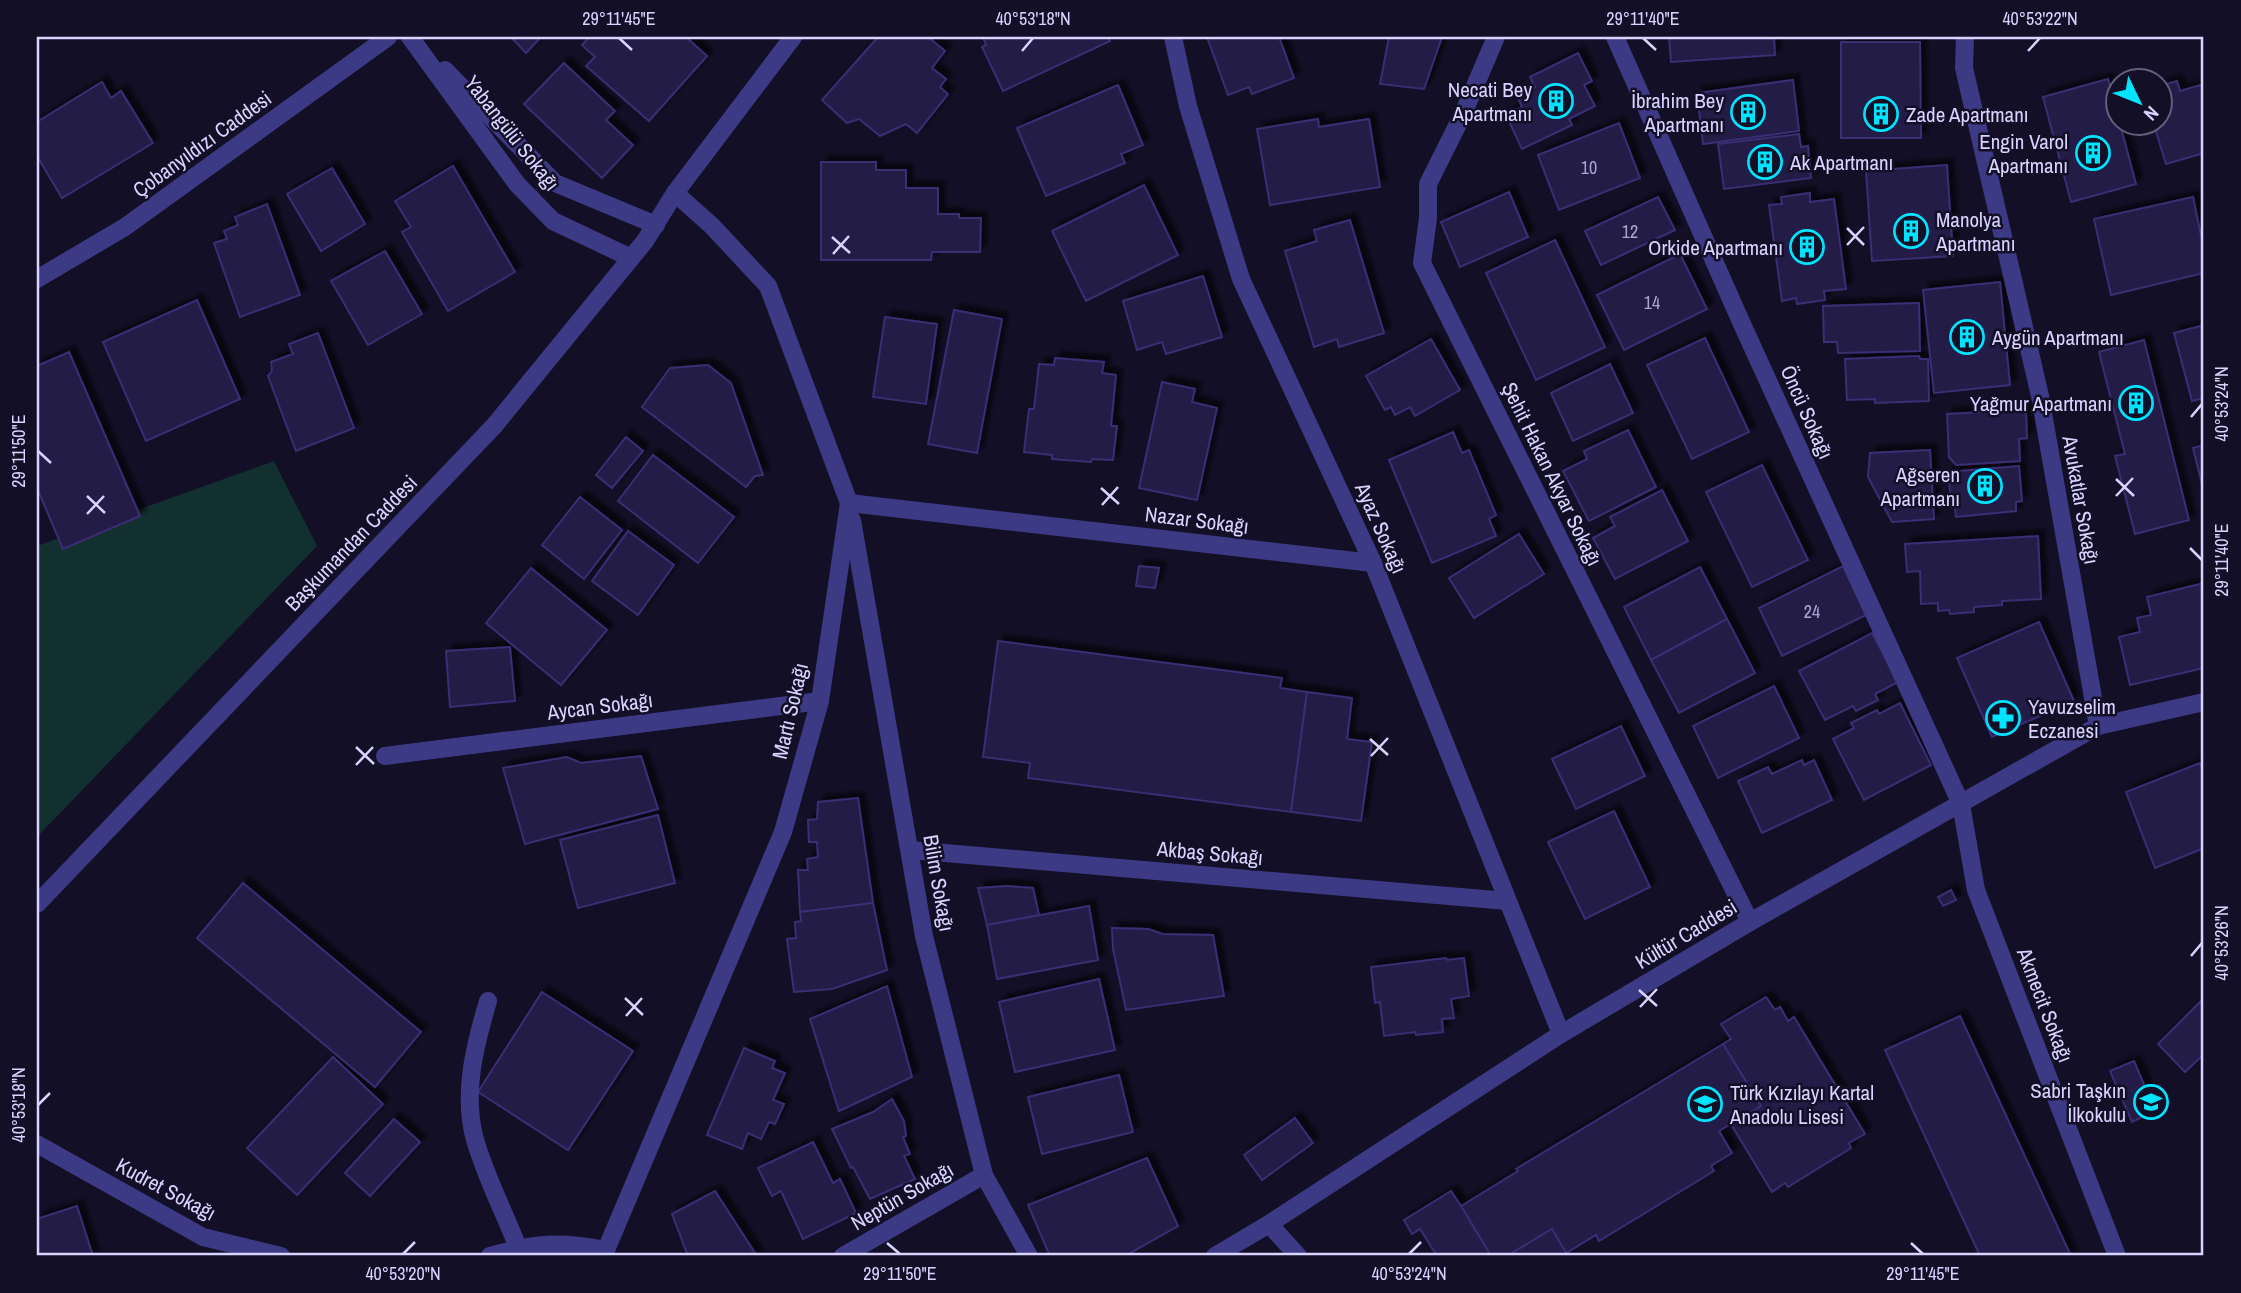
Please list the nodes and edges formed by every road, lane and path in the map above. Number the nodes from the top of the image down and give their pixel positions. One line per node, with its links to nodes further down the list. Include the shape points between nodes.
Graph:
1 (388, 37): 11 (street, Çobanyıldızı Caddesi, via 125,228)
2 (411, 37): 9 (street, Yabangülü Sokağı, via 555,183); 10 (street, Yabangülü Sokağı, via 517,184 553,221)
3 (793, 37): 8 (street, Başkumandan Caddesi)
4 (1173, 37): 13 (street, Ayaz Sokağı, via 1188,106 1241,279)
5 (1496, 37): 22 (street, Şehit Hakan Akyar Sokağı, via 1428,184 1422,263)
6 (1615, 37): 18 (street, Öncü Sokağı)
7 (1965, 37): 16 (street, Avukatlar Sokağı, via 1964,68 2040,396)
8 (675, 193): 9 (street, Başkumandan Caddesi); 12 (street, Martı Sokağı, via 768,286)
9 (656, 225): 10 (street, Başkumandan Caddesi)
10 (631, 258): 21 (street, Başkumandan Caddesi, via 494,426)
11 (37, 279)
12 (849, 503): 13 (street, Nazar Sokağı); 14 (street, Martı Sokağı); 19 (street, Bilim Sokağı)
13 (1373, 563): 20 (street, Ayaz Sokağı)
14 (820, 701): 17 (street, Aycan Sokağı); 30 (street, Martı Sokağı, via 783,832)
15 (2204, 702): 16 (street, Kültür Caddesi)
16 (2098, 726): 18 (street, Kültür Caddesi)
17 (385, 755)
18 (1961, 804): 22 (street, Kültür Caddesi); 38 (street, Akmecit Sokağı, via 1976,890)
19 (910, 850): 20 (street, Akbaş Sokağı); 26 (street, Bilim Sokağı, via 924,936)
20 (1507, 901): 24 (street, Ayaz Sokağı)
21 (37, 904)
22 (1750, 922): 24 (street, Kültür Caddesi)
23 (488, 1001): 29 (street, via 473,1065 471,1112 474,1135)
24 (1561, 1034): 27 (street, Kültür Caddesi)
25 (37, 1144): 28 (street, Kudret Sokağı)
26 (984, 1175): 34 (street, Neptün Sokağı); 35 (street, Bilim Sokağı)
27 (1269, 1224): 36 (street, Kültür Caddesi); 37 (street)
28 (203, 1237): 31 (street); 32 (street, Kudret Sokağı)
29 (518, 1248): 30 (street, via 570,1243); 33 (street)
30 (605, 1253)
31 (208, 1256)
32 (281, 1256)
33 (490, 1256)
34 (843, 1256)
35 (1029, 1256)
36 (1215, 1256)
37 (1298, 1256)
38 (2117, 1256)

